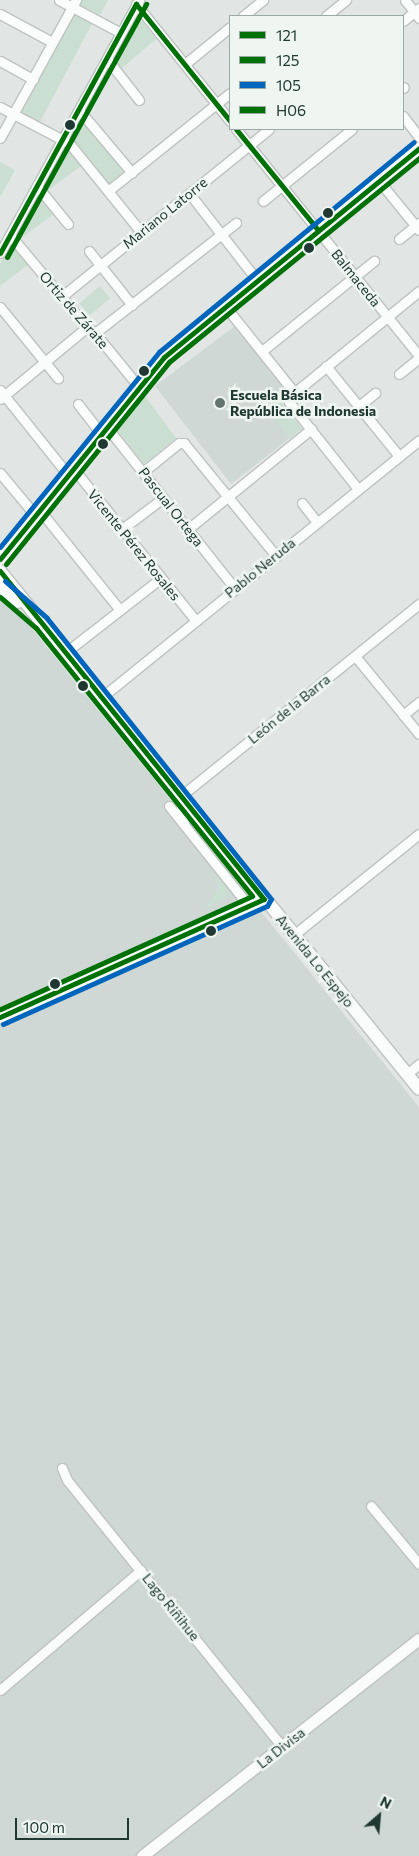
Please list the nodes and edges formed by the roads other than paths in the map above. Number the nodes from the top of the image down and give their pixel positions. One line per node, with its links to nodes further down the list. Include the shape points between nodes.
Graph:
1 (59, 0): 6 (street)
2 (263, 0): 9 (street)
3 (346, 0): 10 (street)
4 (405, 0): 7 (street)
5 (138, 2): 13 (street); 17 (street)
6 (74, 3): 13 (street); 14 (street)
7 (417, 12): 11 (street)
8 (0, 14): 14 (street)
9 (246, 15)
10 (327, 15)
11 (404, 20)
12 (229, 28): 17 (street)
13 (120, 33): 15 (street)
14 (52, 42): 18 (street)
15 (107, 59): 20 (street); 23 (street)
16 (0, 61): 18 (street)
17 (185, 64): 21 (street)
18 (32, 79): 24 (street)
19 (229, 94): 21 (street)
20 (139, 100)
21 (217, 104): 26 (street); 35 (street)
22 (0, 107): 24 (street)
23 (79, 110): 32 (street); 35 (street)
24 (13, 114): 31 (street); 32 (street)
25 (404, 117): 30 (street)
26 (229, 120)
27 (237, 130): 33 (street, Balmaceda)
28 (268, 130): 33 (street, Mariano Latorre)
29 (351, 130): 37 (street)
30 (419, 137)
31 (0, 138)
32 (62, 140): 38 (street); 39 (street, via 69,143)
33 (249, 145): 37 (street, Balmaceda); 40 (street, Mariano Latorre)
34 (419, 148): 36 (main road)
35 (132, 173): 39 (street)
36 (379, 181): 44 (street); 45 (main road)
37 (282, 185): 41 (street); 45 (street, Balmaceda)
38 (37, 186): 43 (street); 47 (street)
39 (108, 191): 46 (street)
40 (189, 194): 46 (street, Mariano Latorre); 48 (street)
41 (263, 201)
42 (236, 223): 48 (street)
43 (68, 224)
44 (418, 226): 49 (street)
45 (318, 230): 54 (street, Balmaceda); 55 (main road)
46 (142, 232): 53 (street, Mariano Latorre)
47 (10, 235): 50 (street); 57 (street, Ortiz de Zárate)
48 (222, 235): 55 (street); 58 (street)
49 (399, 239)
50 (1, 250)
51 (89, 251): 53 (street)
52 (374, 261): 54 (street)
53 (100, 265): 57 (street, Mariano Latorre); 58 (street)
54 (355, 276): 61 (street, Balmaceda); 64 (street)
55 (257, 280): 59 (main road)
56 (419, 291): 61 (street)
57 (61, 297): 62 (street, Ortiz de Zárate)
58 (132, 305): 63 (street)
59 (225, 306): 64 (street); 70 (main road, via 172,349)
60 (0, 307): 66 (street)
61 (387, 317): 65 (street, Balmaceda); 67 (street)
62 (87, 327): 63 (street, Ortiz de Zárate); 66 (street)
63 (95, 333): 70 (street, Ortiz de Zárate)
64 (262, 351): 71 (street)
65 (419, 357): 68 (street)
66 (45, 363): 69 (street); 73 (street)
67 (326, 366): 71 (street); 75 (street)
68 (399, 374)
69 (58, 378)
70 (138, 386): 76 (main road)
71 (294, 392): 77 (street, via 288,399)
72 (376, 393): 75 (street)
73 (2, 395): 80 (street, Vicente Pérez Rosales)
74 (78, 404): 76 (street, Pascual Ortega)
75 (359, 406): 79 (street)
76 (104, 429): 80 (main road); 81 (street, Pascual Ortega)
77 (311, 429): 83 (street); 84 (street)
78 (419, 440): 79 (street, Pablo Neruda)
79 (399, 456): 83 (street, Pablo Neruda)
80 (70, 472): 87 (main road); 89 (street, Vicente Pérez Rosales)
81 (143, 472): 84 (street, via 179,443 184,443); 85 (street, Pascual Ortega)
82 (0, 473): 87 (street)
83 (358, 489): 88 (street, Pablo Neruda)
84 (228, 496): 90 (street); 91 (street)
85 (163, 498): 89 (street); 90 (street, Pascual Ortega)
86 (302, 503): 88 (street)
87 (37, 513): 92 (main road); 98 (street, via 46,518)
88 (317, 522): 91 (street, Pablo Neruda)
89 (122, 529): 94 (street, Vicente Pérez Rosales)
90 (188, 529): 96 (street, Pascual Ortega)
91 (276, 556): 96 (street, Pablo Neruda)
92 (0, 560)
93 (0, 571): 100 (main road, Avenida Lo Espejo)
94 (161, 578): 98 (street); 99 (street, Vicente Pérez Rosales)
95 (0, 587): 100 (main road, Avenida Lo Espejo)
96 (235, 589): 99 (street, Pablo Neruda)
97 (419, 604): 102 (street, León de la Barra)
98 (120, 610): 101 (street)
99 (196, 621): 103 (street, Pablo Neruda)
100 (42, 623): 101 (main road, Avenida Lo Espejo)
101 (66, 652): 103 (main road, Avenida Lo Espejo)
102 (355, 656): 105 (street); 107 (street, León de la Barra)
103 (102, 697): 107 (main road, Avenida Lo Espejo)
104 (419, 702): 105 (street)
105 (404, 715): 106 (street)
106 (419, 734)
107 (181, 796): 109 (street); 111 (main road, Avenida Lo Espejo)
108 (169, 806): 109 (street)
109 (184, 824): 112 (street)
110 (419, 834): 113 (street)
111 (264, 898): 112 (street); 113 (main road, Avenida Lo Espejo)
112 (248, 905): 114 (street)
113 (295, 934): 116 (main road, Avenida Lo Espejo)
114 (0, 1017)
115 (419, 1064): 116 (street)
116 (407, 1074): 117 (main road, Avenida Lo Espejo)
117 (419, 1089)
118 (62, 1468): 121 (street, Lago Riñihue, via 67,1480)
119 (371, 1506): 120 (street)
120 (419, 1564)
121 (142, 1570): 123 (street); 124 (street, Lago Riñihue)
122 (419, 1639): 124 (street, La Divisa)
123 (0, 1690)
124 (282, 1746): 125 (street, La Divisa)
125 (142, 1856)

